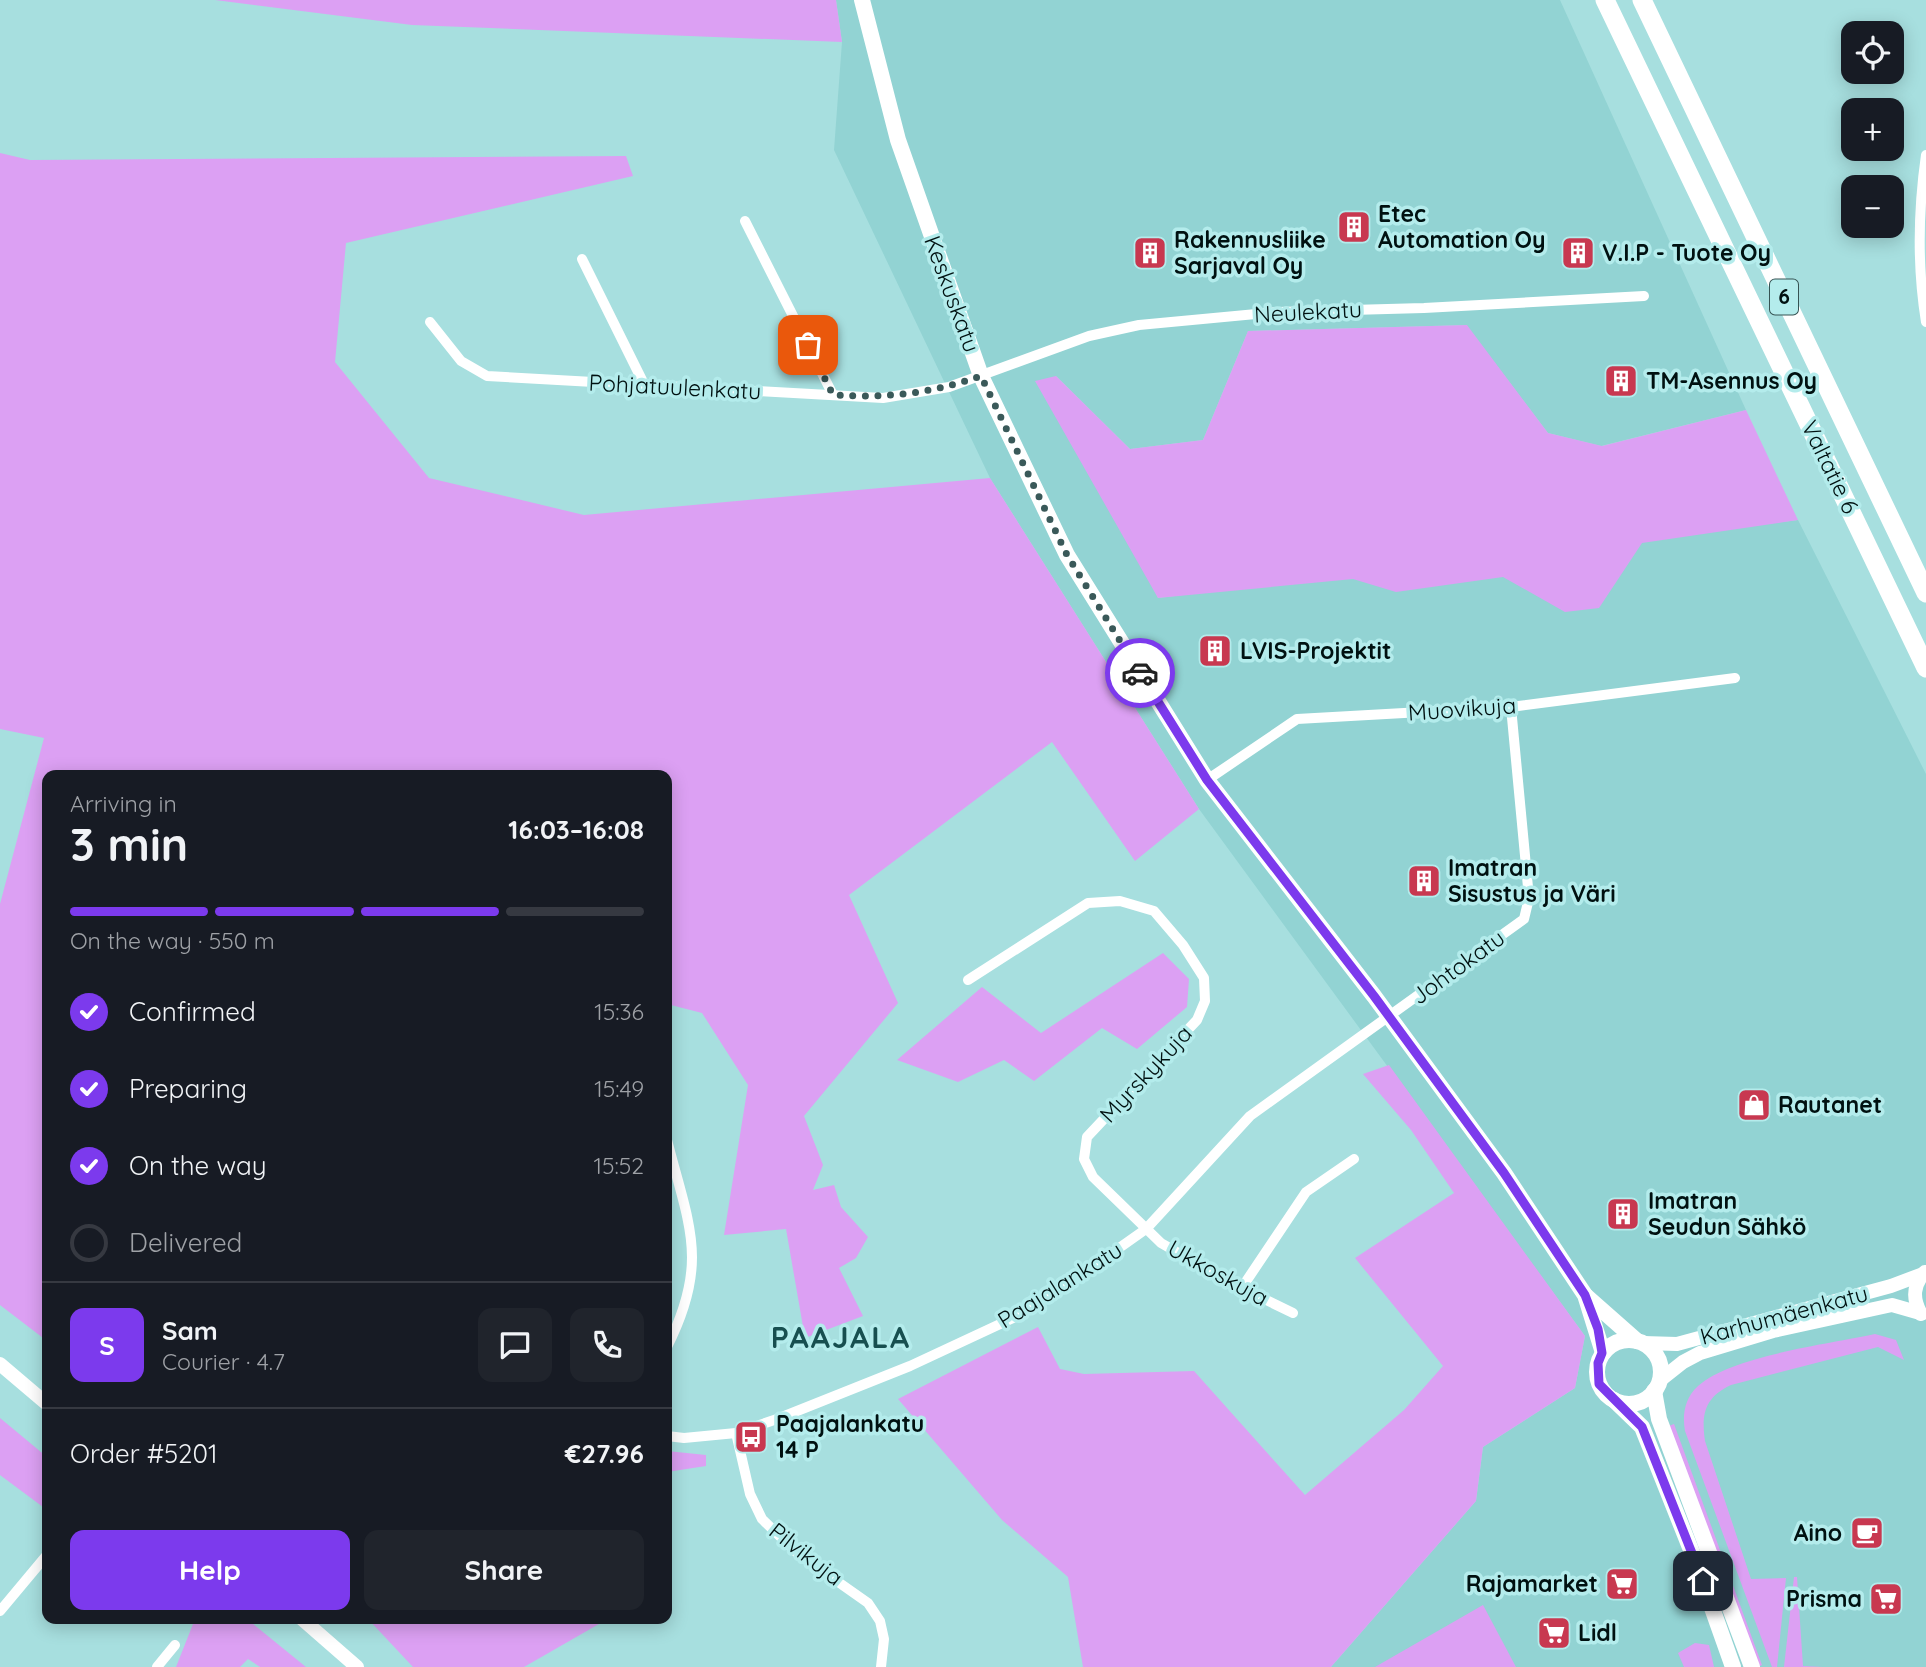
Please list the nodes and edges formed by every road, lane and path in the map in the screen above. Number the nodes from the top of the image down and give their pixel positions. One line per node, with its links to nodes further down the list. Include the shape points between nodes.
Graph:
1 (862, 0): 10 (main road, Keskuskatu, via 898,140)
2 (1605, 0): 14 (highway, Valtatie 6 / 6)
3 (1643, 0): 13 (highway, Valtatie 6 / 6)
4 (1926, 155): 9 (street, via 1919,266)
5 (745, 221): 12 (street)
6 (582, 259): 11 (street)
7 (1644, 296): 10 (street, Neulekatu, via 1278,312 1139,325 1089,336)
8 (429, 322): 11 (street, Pohjatuulenkatu, via 461,360 487,376)
9 (1926, 322)
10 (981, 376): 12 (street, Pohjatuulenkatu, via 949,387 883,398); 17 (main road, Keskuskatu, via 1067,555)
11 (645, 386): 12 (street, Pohjatuulenkatu)
12 (833, 395)
13 (1926, 593)
14 (1926, 668)
15 (1735, 678): 16 (street, Muovikuja)
16 (1511, 707): 17 (street, Muovikuja, via 1297,719); 19 (street, Johtokatu, via 1529,898 1524,919)
17 (1207, 780): 19 (main road, Keskuskatu)
18 (968, 980): 22 (street, Myrskykuja, via 1088,903 1120,901 1154,911 1183,945 1204,978 1205,1001 1197,1020 1087,1137 1084,1160 1093,1177)
19 (1389, 1017): 22 (street, Paajalankatu, via 1250,1116); 25 (main road, Keskuskatu, via 1504,1173)
20 (1354, 1159): 24 (street, via 1306,1192)
21 (672, 1162): 28 (street, via 694,1259 684,1309)
22 (1146, 1229): 24 (street, Ukkoskuja); 35 (street, Paajalankatu, via 1013,1318 910,1366)
23 (1924, 1273): 27 (street, via 1914,1293); 29 (street, Karhumäenkatu, via 1677,1344)
24 (1241, 1289): 26 (street, Ukkoskuja)
25 (1585, 1295): 29 (main road, Keskuskatu); 30 (main road, Keskuskatu)
26 (1293, 1313)
27 (1923, 1316): 32 (street, Karhumäenkatu, via 1892,1305 1773,1331 1700,1353)
28 (672, 1336)
29 (1640, 1342): 30 (main road, via 1618,1342); 32 (main road, via 1658,1359)
30 (1602, 1353): 34 (main road, via 1599,1384)
31 (0, 1364): 33 (street)
32 (1656, 1386): 34 (main road, via 1636,1403); 45 (main road, via 1659,1419)
33 (42, 1400)
34 (1614, 1400): 44 (main road, via 1642,1427)
35 (736, 1433): 36 (street, Paajalankatu); 43 (street, Pilvikuja, via 750,1494 762,1519 797,1553 868,1603 880,1621 884,1639)
36 (672, 1437)
37 (42, 1561): 38 (street)
38 (0, 1611)
39 (308, 1624): 42 (street)
40 (175, 1645): 41 (street)
41 (157, 1667)
42 (358, 1667)
43 (881, 1667)
44 (1733, 1667)
45 (1752, 1667)

